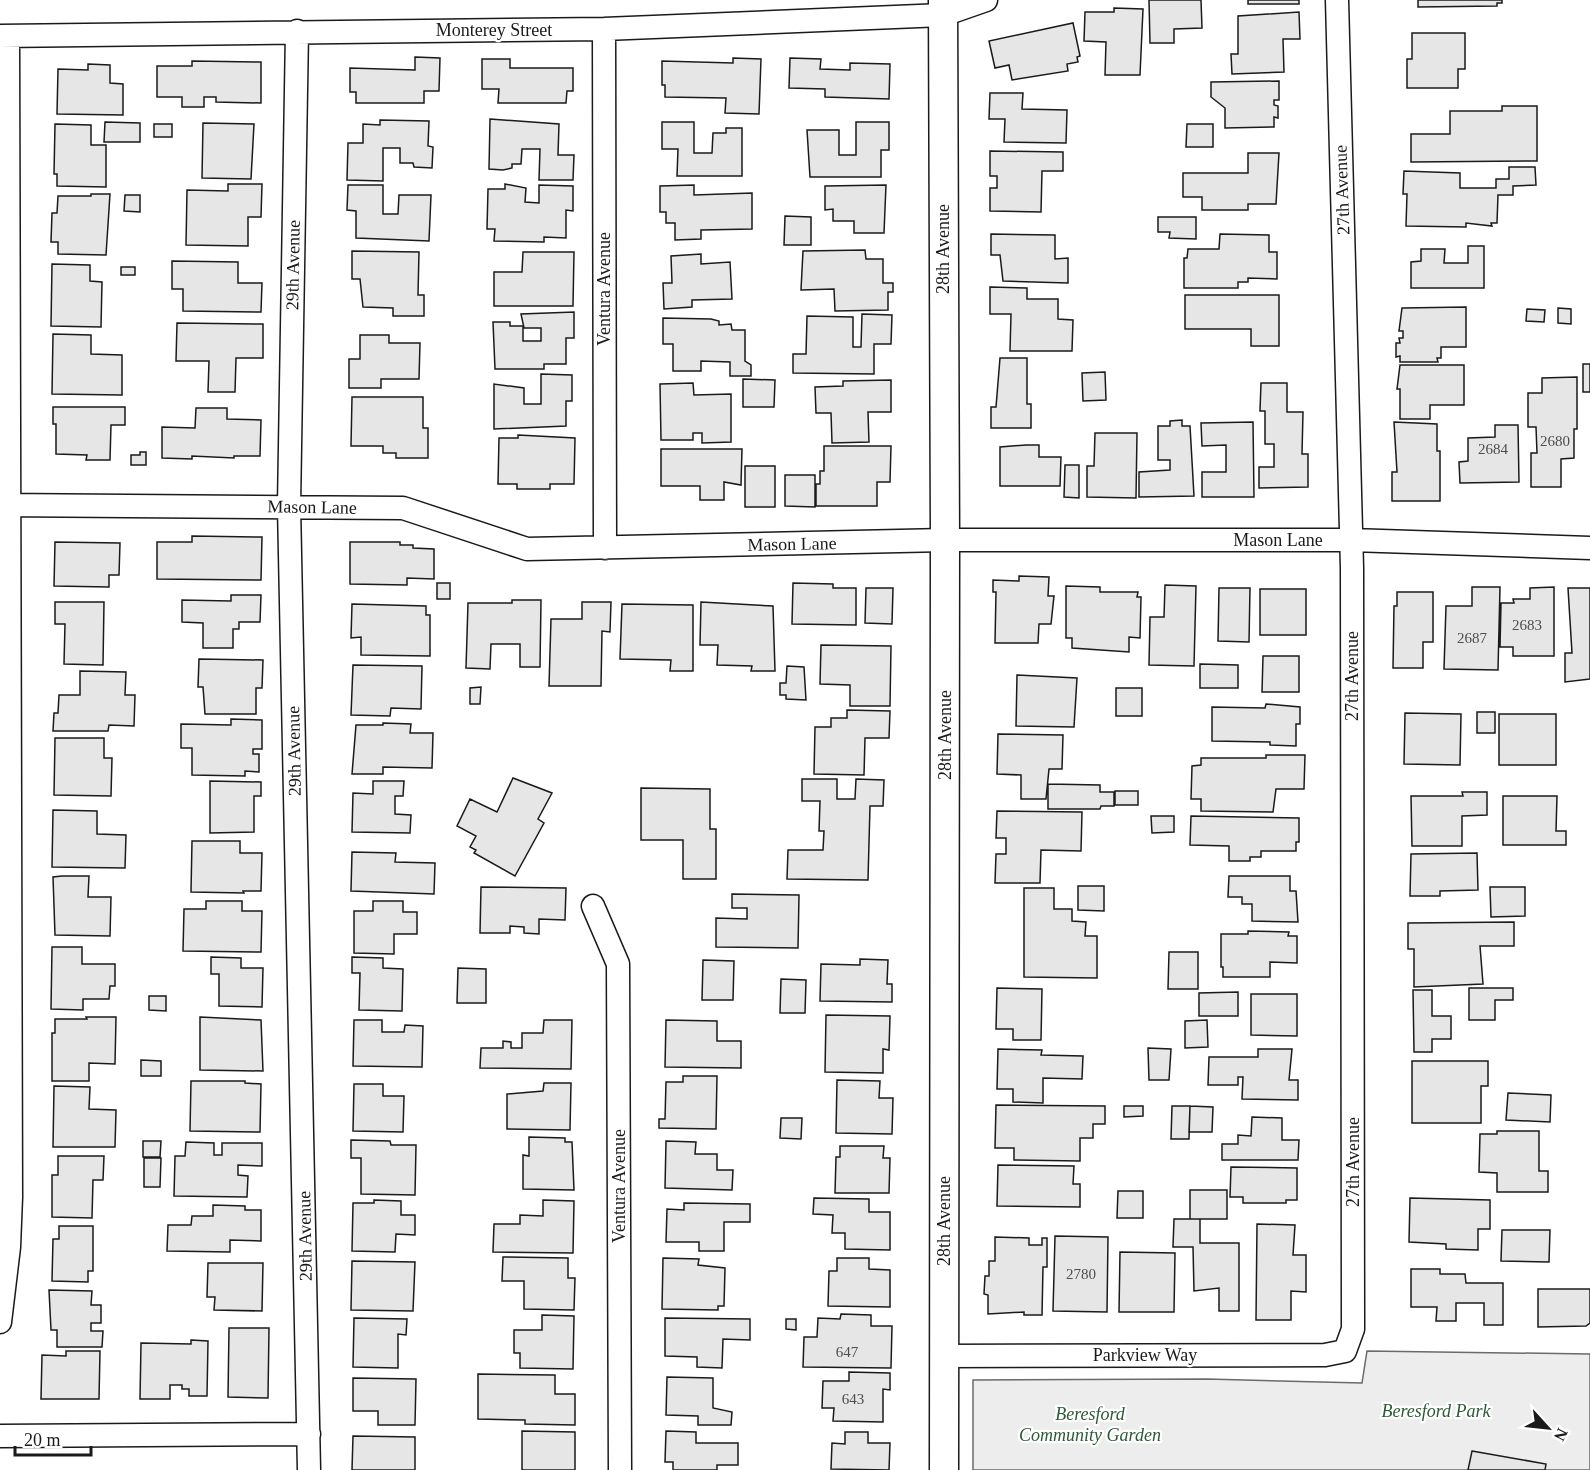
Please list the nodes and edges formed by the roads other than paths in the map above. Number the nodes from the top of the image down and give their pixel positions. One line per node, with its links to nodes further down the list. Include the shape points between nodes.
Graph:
1 (986, 0): 3 (street, Monterey Street)
2 (1337, 0): 11 (street, 27th Avenue)
3 (943, 8): 4 (street, Monterey Street); 10 (street, 28th Avenue)
4 (604, 30): 5 (street, Monterey Street); 12 (street, Ventura Avenue)
5 (297, 31): 6 (street, Monterey Street); 9 (street, 29th Avenue)
6 (4, 36): 7 (street)
7 (5, 267): 8 (street)
8 (5, 505): 9 (street, Mason Lane); 14 (street)
9 (289, 506): 12 (street, Mason Lane, via 403,508 527,549); 21 (street, 29th Avenue)
10 (945, 540): 11 (street, Mason Lane); 12 (street, Mason Lane); 20 (street, 28th Avenue)
11 (1352, 540): 13 (street, Mason Lane); 19 (street, 27th Avenue, via 1353,1329)
12 (605, 548)
13 (1590, 548)
14 (5, 735): 16 (street)
15 (593, 906): 24 (street, Ventura Avenue, via 618,964)
16 (5, 966): 17 (street)
17 (5, 1197): 18 (street, via 9,1247)
18 (0, 1322)
19 (1345, 1351): 20 (street, Parkview Way, via 1325,1355)
20 (944, 1356): 25 (street, 28th Avenue)
21 (309, 1434): 22 (street); 23 (street, 29th Avenue)
22 (0, 1436)
23 (309, 1470)
24 (620, 1470)
25 (944, 1470)

